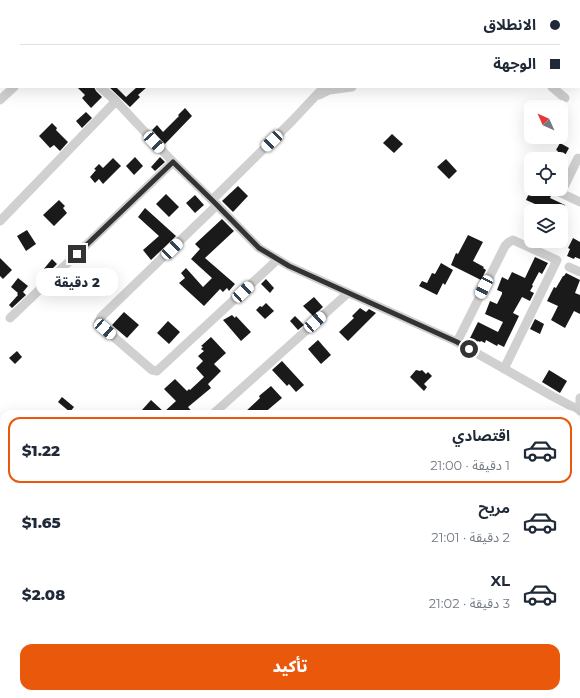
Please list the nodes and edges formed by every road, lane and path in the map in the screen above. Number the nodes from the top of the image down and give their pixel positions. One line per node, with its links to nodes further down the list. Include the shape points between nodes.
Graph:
1 (13, 88): 7 (street)
2 (101, 88): 9 (street)
3 (323, 88): 8 (street)
4 (344, 88): 8 (street, via 329,90)
5 (553, 88): 6 (street)
6 (565, 98)
7 (0, 100)
8 (311, 100): 12 (street)
9 (116, 101): 11 (street); 14 (street)
10 (578, 158): 13 (street, via 561,194)
11 (173, 162): 12 (street); 19 (street)
12 (215, 202): 15 (street, via 259,248); 15 (street, via 101,317 101,326 152,370 157,371)
13 (580, 202)
14 (0, 221)
15 (277, 260): 18 (street)
16 (570, 267): 17 (street)
17 (580, 272)
18 (348, 293): 20 (street); 23 (street)
19 (10, 318)
20 (457, 342): 21 (street); 21 (street, via 509,242 513,240 557,260)
21 (504, 369): 24 (street)
22 (580, 398): 24 (street)
23 (217, 410)
24 (580, 410)
25 (0, 510): 26 (street)
26 (0, 513)

